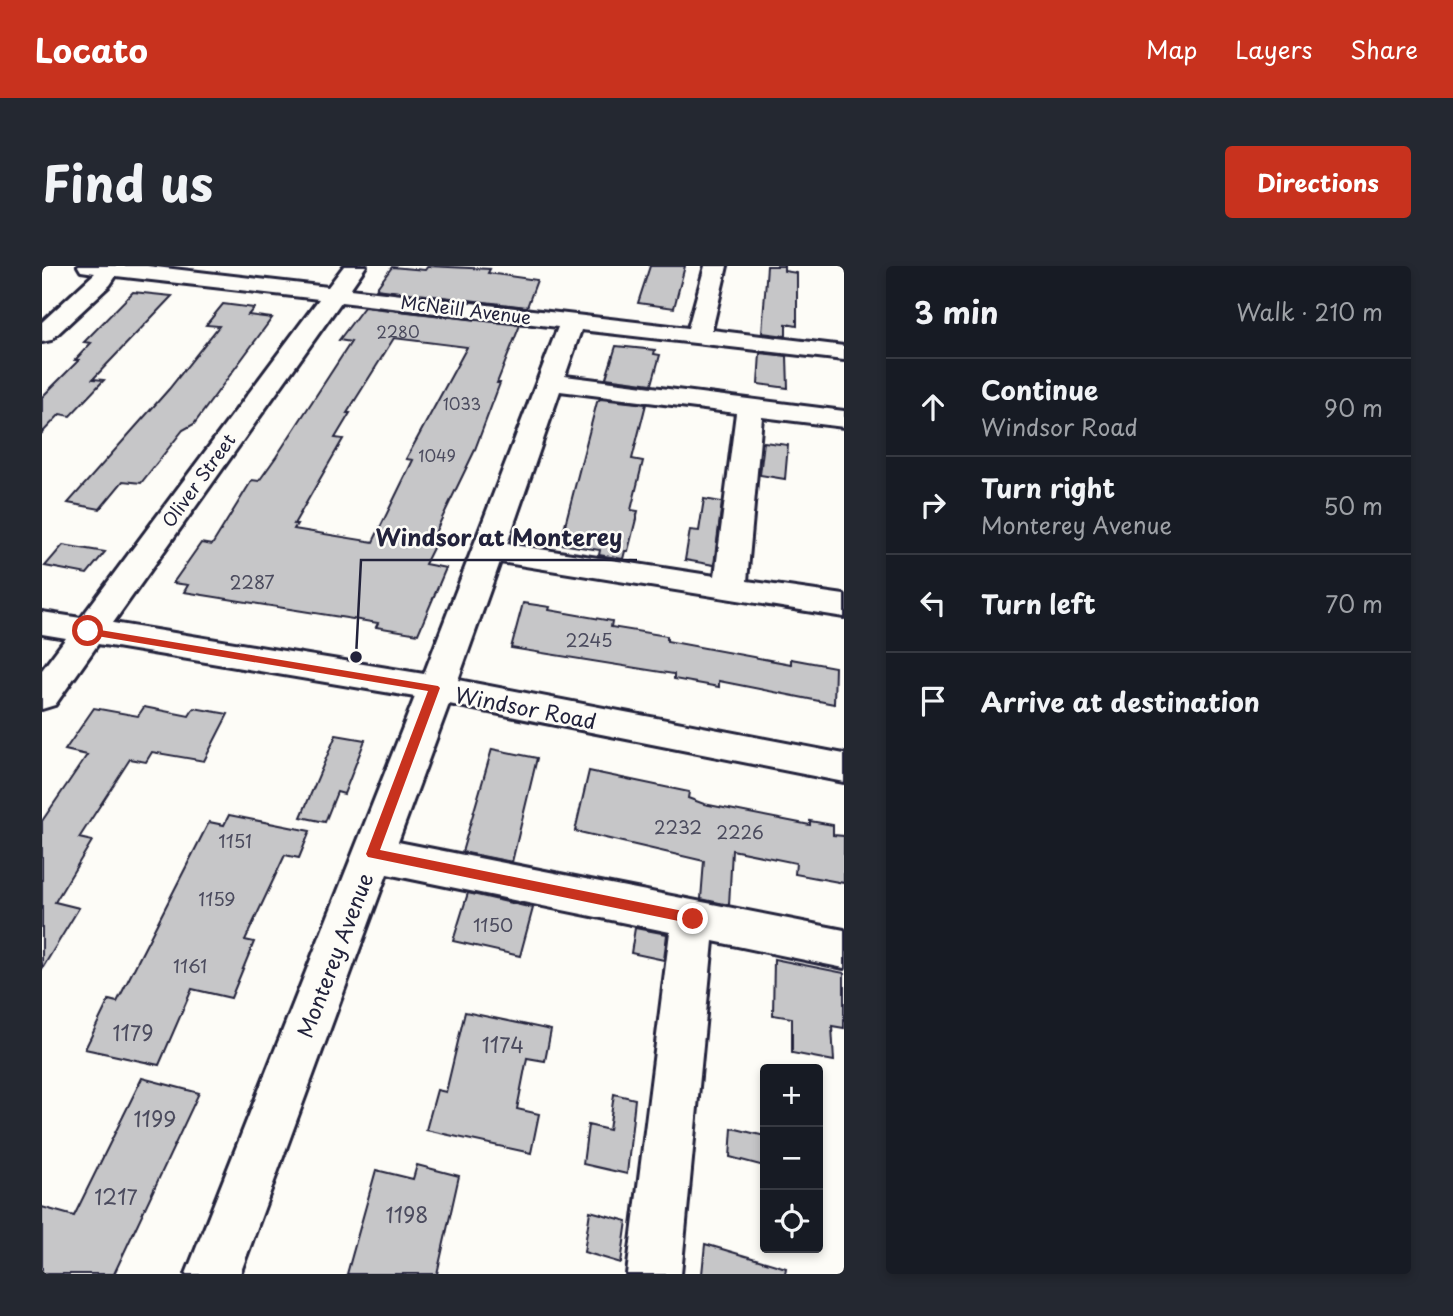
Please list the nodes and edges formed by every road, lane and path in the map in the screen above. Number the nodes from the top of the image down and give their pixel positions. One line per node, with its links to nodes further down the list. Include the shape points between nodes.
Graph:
1 (355, 266): 4 (street, Oliver Street)
2 (716, 266): 7 (street)
3 (103, 267): 4 (street, McNeill Avenue); 6 (street, via 102,280)
4 (333, 293): 5 (street, McNeill Avenue); 16 (street, Oliver Street)
5 (572, 321): 7 (street, McNeill Avenue); 9 (street, Monterey Avenue)
6 (42, 335)
7 (698, 336): 8 (street, McNeill Avenue)
8 (844, 353)
9 (550, 382): 10 (street); 12 (street, Monterey Avenue)
10 (750, 407): 11 (street); 13 (street)
11 (844, 419)
12 (489, 551): 13 (street); 17 (street, Monterey Avenue)
13 (730, 588): 14 (street)
14 (844, 606)
15 (42, 623): 16 (street, Windsor Road)
16 (88, 631): 17 (street, Windsor Road); 18 (street, Oliver Street)
17 (434, 688): 19 (street, Windsor Road); 20 (street, Monterey Avenue)
18 (42, 696)
19 (844, 768)
20 (373, 854): 21 (street); 23 (street, Monterey Avenue)
21 (693, 919): 22 (street); 24 (street)
22 (844, 949)
23 (214, 1274)
24 (653, 1274)

